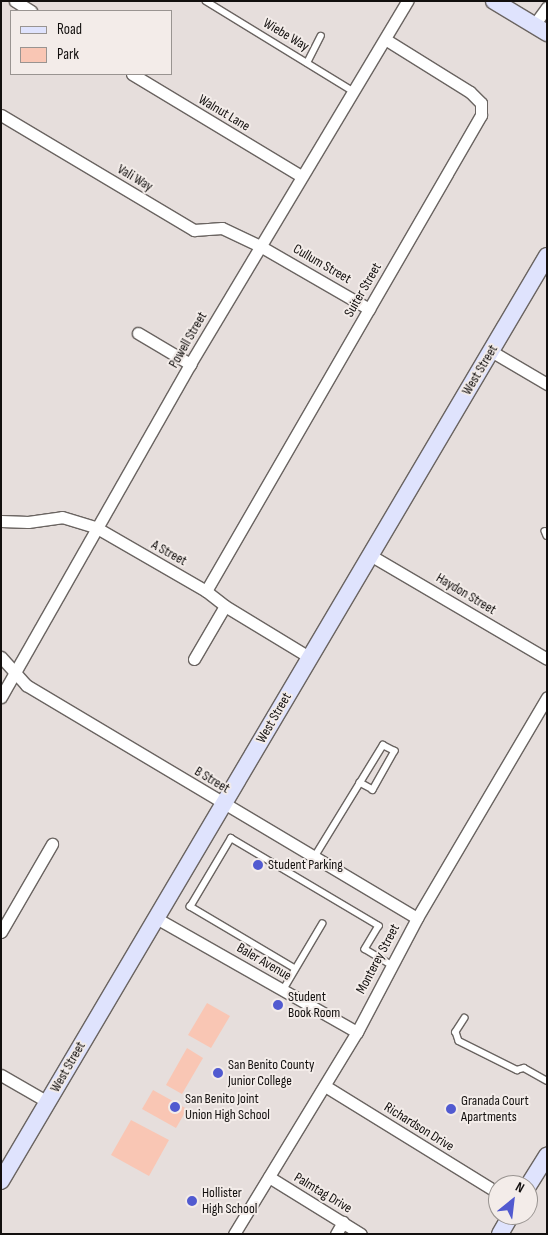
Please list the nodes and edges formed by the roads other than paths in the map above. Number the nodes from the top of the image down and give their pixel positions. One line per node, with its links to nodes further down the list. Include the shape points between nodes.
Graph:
1 (15, 1): 6 (street)
2 (206, 1): 10 (lane, Wiebe Way)
3 (407, 1): 9 (street, Powell Street)
4 (494, 1): 7 (street)
5 (547, 7): 7 (street)
6 (29, 10)
7 (540, 29)
8 (320, 36): 10 (lane)
9 (385, 39): 12 (street, Powell Street); 17 (street, Suiter Street, via 470,92 479,100 482,110 476,127)
10 (307, 62): 12 (lane, Wiebe Way)
11 (134, 75): 14 (street, Walnut Lane)
12 (353, 91): 14 (street, Powell Street)
13 (1, 115): 15 (street, Vali Way, via 194,230 222,228)
14 (301, 176): 15 (street, Powell Street)
15 (260, 246): 17 (street, Cullum Street); 20 (street, Powell Street)
16 (547, 256): 19 (street, West Street)
17 (369, 309): 25 (street, Suiter Street)
18 (138, 333): 20 (street)
19 (492, 352): 21 (street); 24 (street, West Street)
20 (190, 364): 23 (street, Powell Street)
21 (547, 384)
22 (1, 520): 23 (street, A Street, via 28,522 62,517)
23 (97, 528): 25 (street, A Street); 31 (street, Powell Street)
24 (370, 554): 27 (street, West Street); 30 (street, Haydon Street)
25 (206, 591): 26 (street, A Street)
26 (226, 606): 27 (street, A Street); 29 (street)
27 (309, 657): 35 (street, West Street)
28 (1, 658): 31 (street, B Street)
29 (194, 659)
30 (547, 659)
31 (15, 674): 33 (street, Powell Street); 35 (street, B Street, via 26,685)
32 (547, 696): 39 (street, Monterey Street)
33 (1, 697)
34 (360, 783): 34 (lane, via 383,745 395,751 373,790); 37 (lane)
35 (224, 804): 37 (street, B Street); 38 (street, West Street)
36 (52, 844): 41 (street)
37 (315, 856): 39 (street, B Street)
38 (156, 918): 44 (street, Baler Avenue); 50 (street, West Street)
39 (416, 918): 42 (street, Monterey Street)
40 (322, 924): 43 (lane)
41 (1, 932)
42 (392, 965): 43 (lane, via 365,950 379,926 231,838 190,907); 46 (street, Monterey Street)
43 (295, 969): 44 (lane)
44 (283, 990): 46 (street, Baler Avenue)
45 (465, 1018): 48 (lane, via 456,1032 460,1041 517,1070 524,1068)
46 (357, 1032): 49 (street, Monterey Street)
47 (1, 1075): 50 (street)
48 (547, 1081)
49 (325, 1086): 53 (street, Monterey Street); 55 (street, Richardson Drive)
50 (48, 1102): 54 (street, West Street)
51 (547, 1155): 52 (street)
52 (535, 1175)
53 (269, 1177): 56 (street, Palmtag Drive); 57 (street, Monterey Street)
54 (1, 1181)
55 (488, 1187)
56 (343, 1222): 58 (street); 59 (street, Palmtag Drive)
57 (234, 1234)
58 (336, 1234)
59 (361, 1234)

